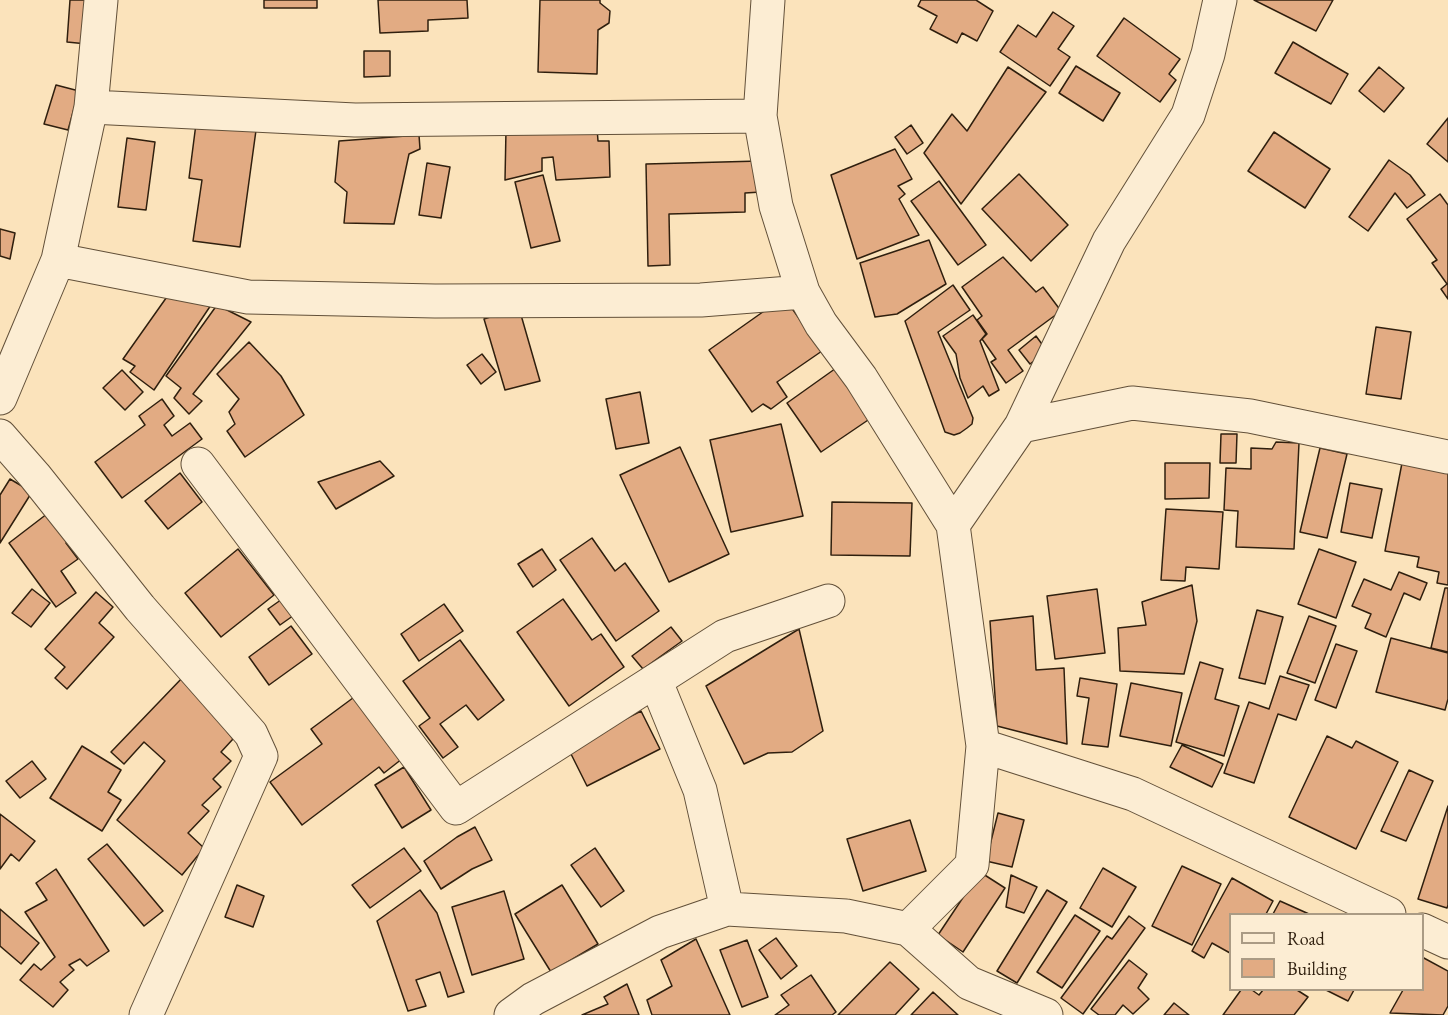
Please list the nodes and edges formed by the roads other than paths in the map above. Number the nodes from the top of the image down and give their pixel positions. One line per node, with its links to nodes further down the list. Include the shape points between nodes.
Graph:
1 (101, 0): 4 (street)
2 (768, 0): 5 (street)
3 (1220, 0): 9 (street, via 1188,115 1109,241)
4 (91, 107): 5 (street, via 355,120); 6 (street)
5 (760, 116): 7 (street, via 776,206)
6 (58, 260): 7 (street, via 248,297 689,300); 8 (street)
7 (803, 292): 13 (street)
8 (0, 398)
9 (1021, 426): 11 (street, via 1132,403 1250,416); 13 (street)
10 (0, 436): 22 (street, via 140,608 252,734 261,756)
11 (1448, 457)
12 (198, 464): 15 (street, via 456,808)
13 (953, 525): 16 (street)
14 (828, 601): 15 (street, via 725,636)
15 (656, 682): 17 (street, via 700,790)
16 (983, 746): 18 (street, via 1133,794); 19 (street, via 972,865)
17 (727, 909): 19 (street, via 846,916); 23 (street, via 660,933 533,999)
18 (1385, 913)
19 (908, 929): 24 (street, via 969,983)
20 (1424, 931): 21 (street)
21 (1448, 942)
22 (146, 1015)
23 (511, 1015)
24 (1046, 1015)

